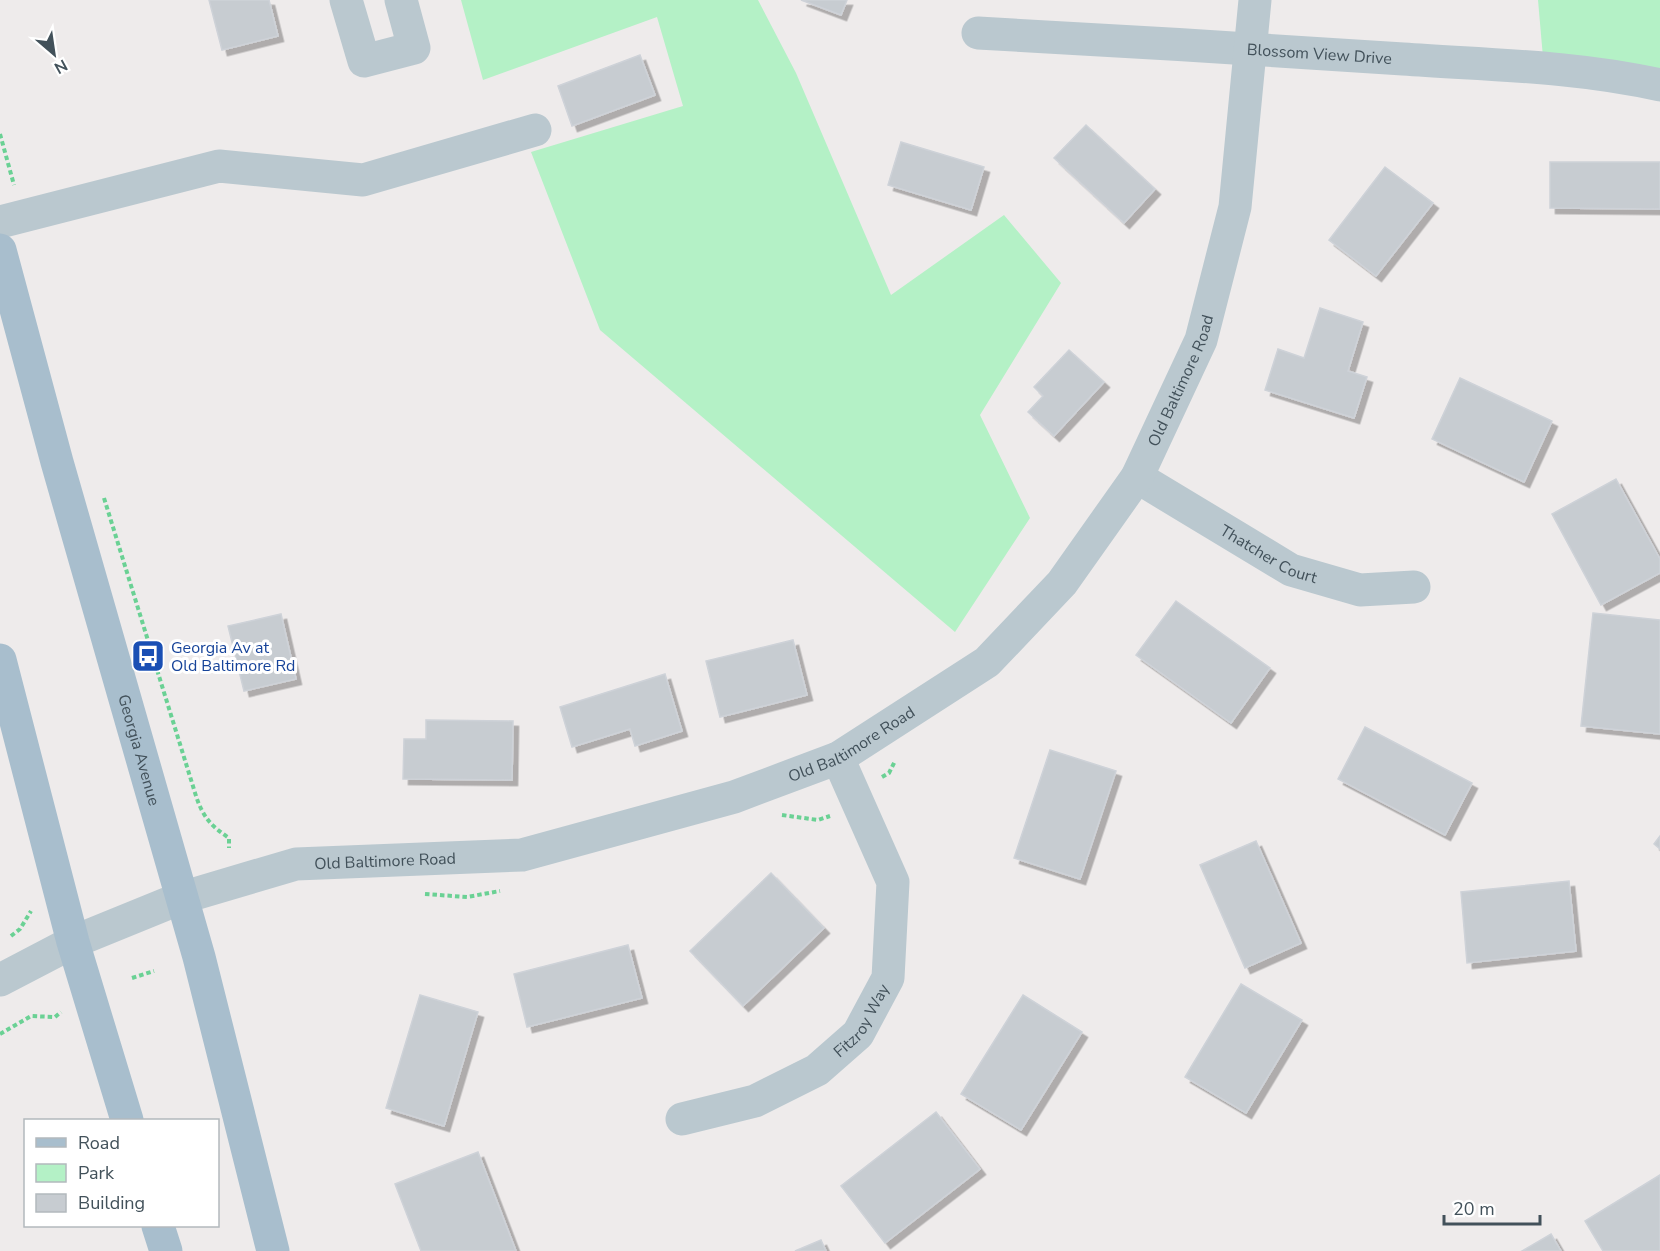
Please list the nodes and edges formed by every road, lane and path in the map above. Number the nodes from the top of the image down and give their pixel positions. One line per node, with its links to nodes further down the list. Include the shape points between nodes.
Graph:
1 (346, 0): 2 (street, via 364,61 414,48)
2 (401, 0)
3 (1255, 0): 5 (street, Old Baltimore Road)
4 (978, 33): 5 (street, Blossom View Drive)
5 (1251, 48): 6 (street, Blossom View Drive, via 1544,69); 11 (street, Old Baltimore Road, via 1235,207 1201,340)
6 (1660, 85)
7 (535, 130): 9 (street, via 363,180 219,166)
8 (0, 134): 9 (path)
9 (11, 220)
10 (0, 250): 22 (main road, Georgia Avenue)
11 (1137, 477): 13 (street, Thatcher Court, via 1291,570 1360,590); 16 (street, Old Baltimore Road, via 1062,583 987,662)
12 (104, 496): 19 (path, via 203,816 229,838)
13 (1414, 587)
14 (0, 660): 23 (main road)
15 (902, 753): 17 (path, via 889,773)
16 (838, 758): 17 (street, Fitzroy Way); 22 (street, Old Baltimore Road, via 734,797 522,855 296,864)
17 (852, 789): 18 (path, via 831,799 837,812 825,819); 30 (street, Fitzroy Way, via 893,882 888,978 858,1034 817,1070 755,1101)
18 (778, 815)
19 (229, 848)
20 (504, 890): 21 (path, via 467,897)
21 (416, 893)
22 (181, 898): 23 (street, Old Baltimore Road); 33 (main road, Georgia Avenue)
23 (74, 942): 26 (street, Old Baltimore Road); 29 (main road)
24 (154, 971): 25 (path)
25 (132, 978)
26 (0, 980)
27 (62, 1012): 28 (path, via 55,1017 31,1016)
28 (0, 1034)
29 (127, 1119)
30 (682, 1119)
31 (158, 1227): 32 (main road)
32 (166, 1251)
33 (273, 1251)

